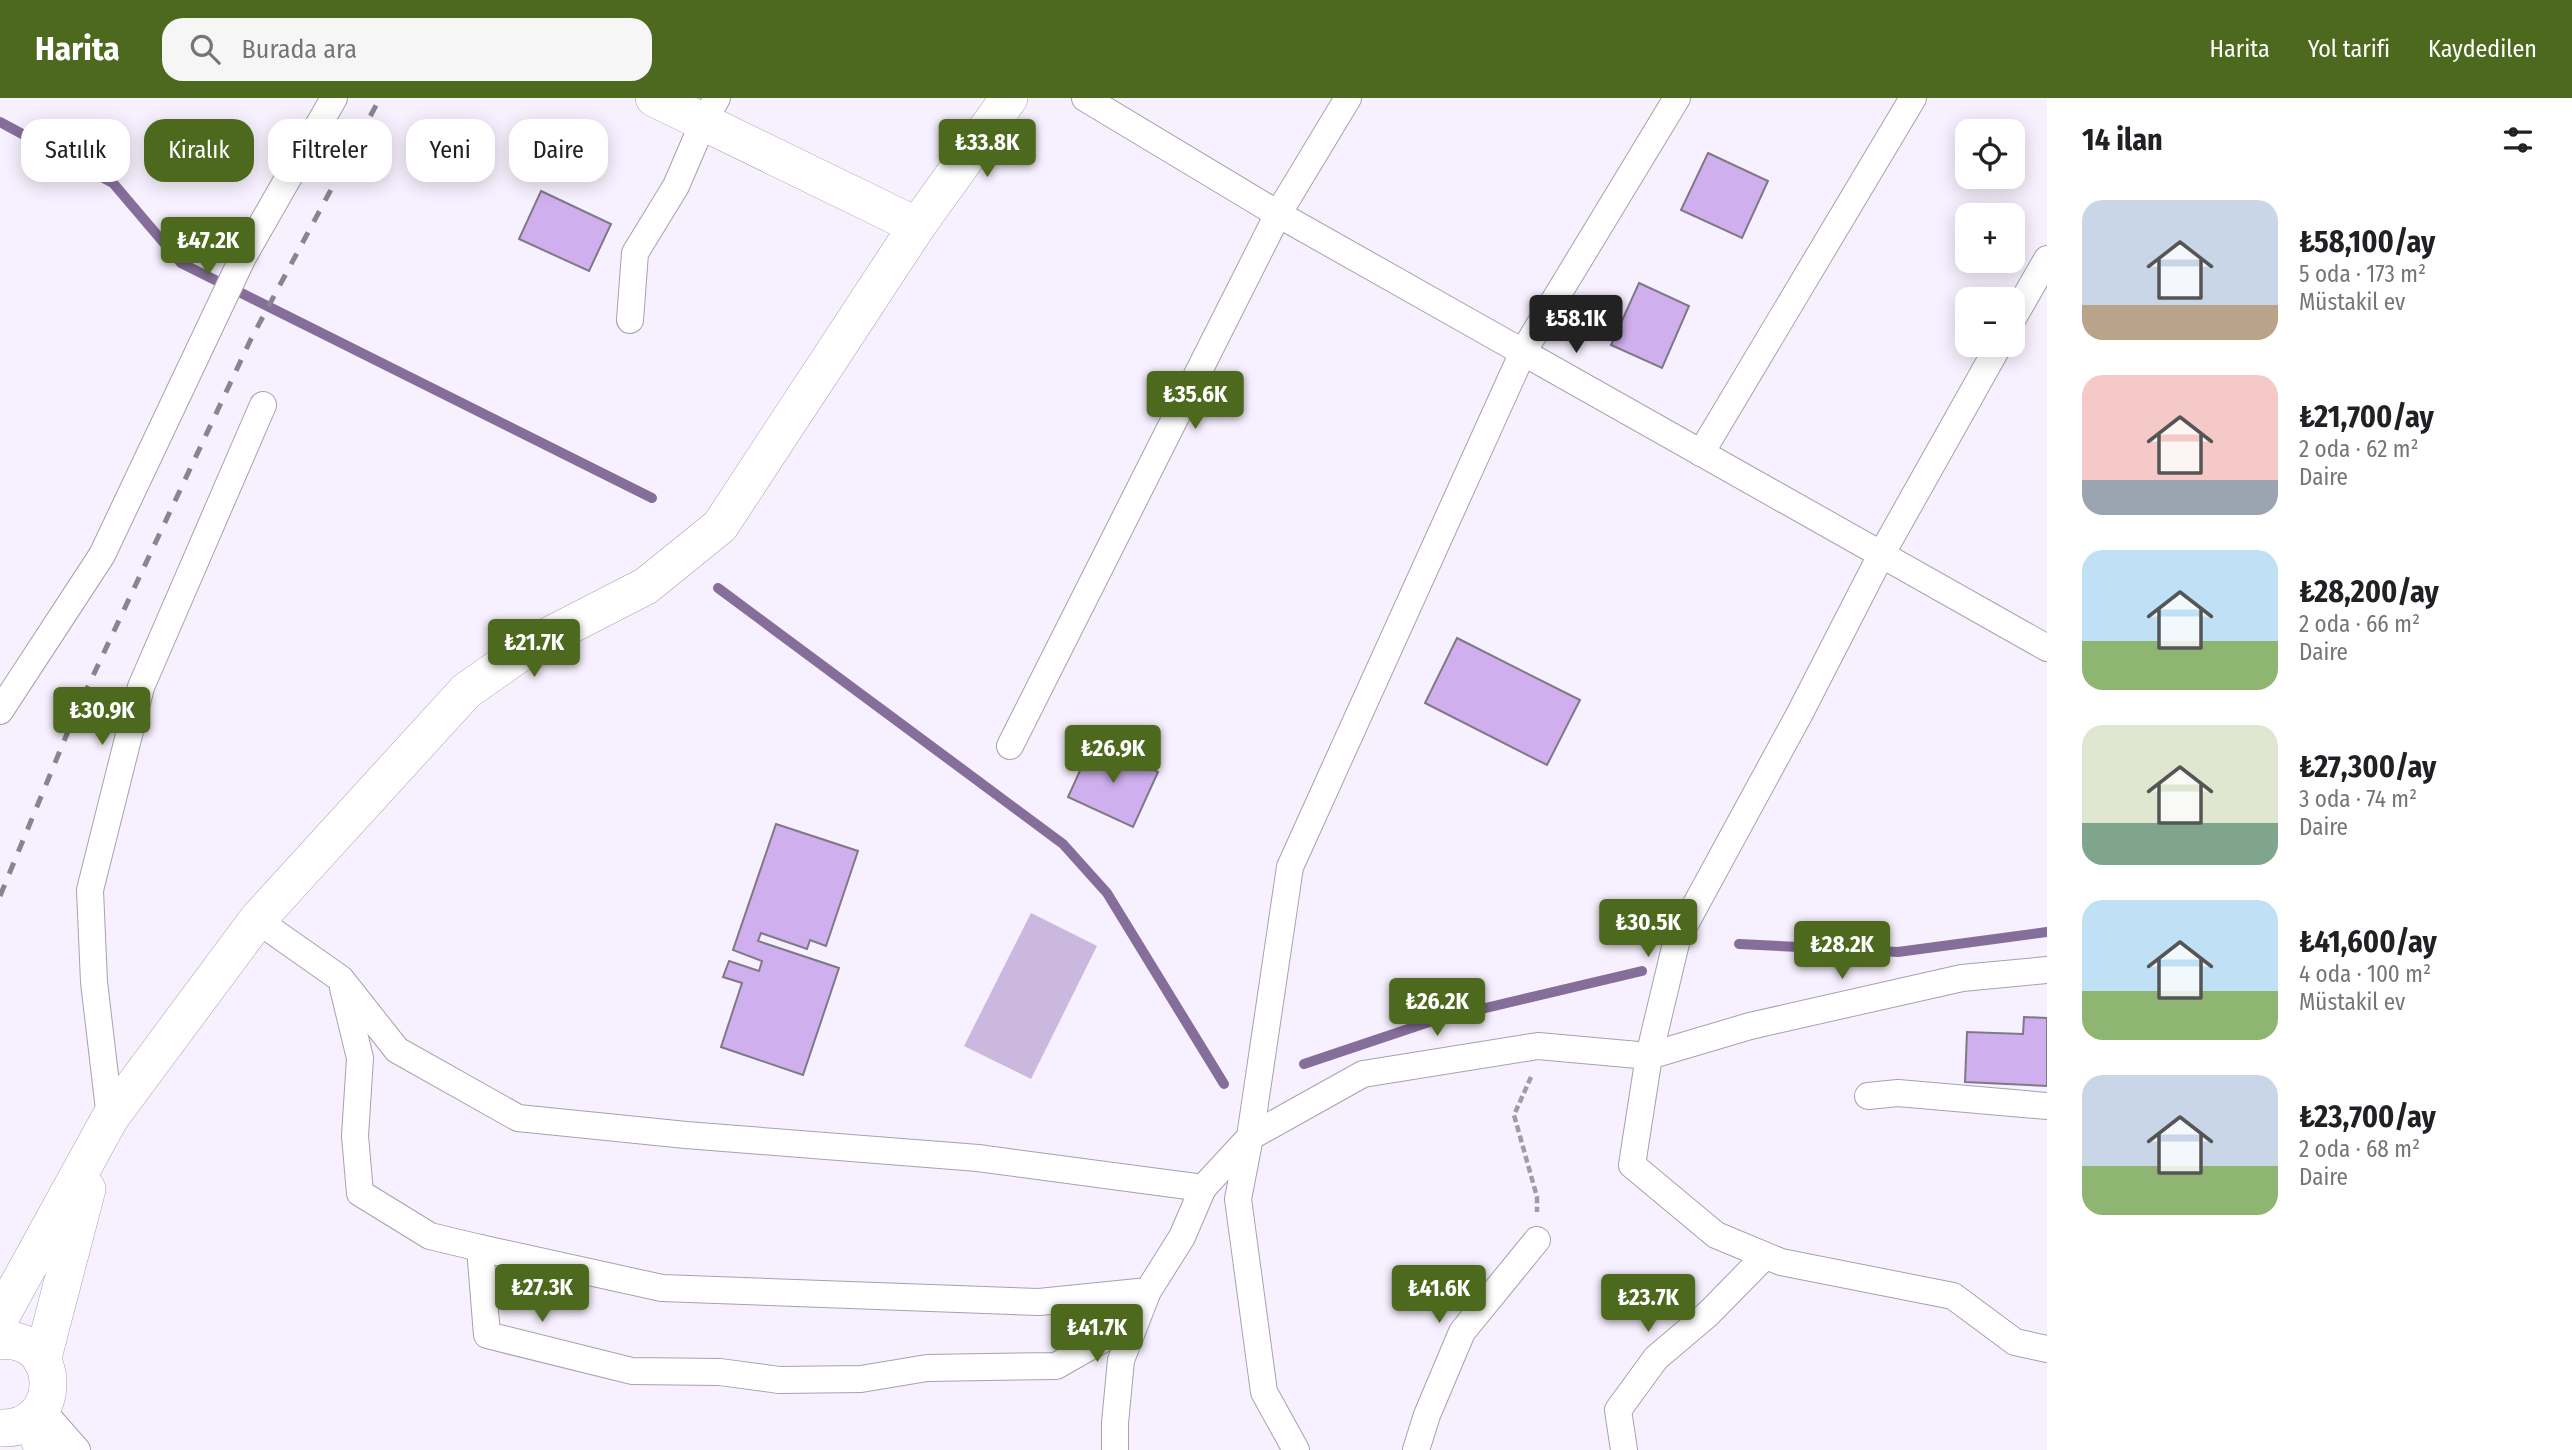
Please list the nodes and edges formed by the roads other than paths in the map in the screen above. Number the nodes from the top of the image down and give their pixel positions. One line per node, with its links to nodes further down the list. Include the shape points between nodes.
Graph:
1 (334, 98): 20 (street, via 243,257 102,555)
2 (654, 98): 8 (main road)
3 (1010, 98): 10 (main road)
4 (1085, 98): 9 (street)
5 (1348, 98): 9 (street)
6 (1677, 98): 14 (street)
7 (1913, 98): 17 (street)
8 (710, 111): 10 (main road); 13 (street, via 676,186 635,253)
9 (1278, 214): 14 (street); 21 (street)
10 (917, 226): 22 (main road, via 720,526 646,586 533,644 467,691)
11 (2047, 259): 12 (street)
12 (2025, 297)
13 (630, 320)
14 (1522, 352): 17 (street); 29 (street, via 1290,867)
15 (1992, 357): 18 (street)
16 (262, 405): 28 (street, via 141,687 90,890 94,982)
17 (1701, 453): 18 (street)
18 (1881, 555): 19 (street); 25 (street, via 1677,939)
19 (2047, 648)
20 (0, 711)
21 (1010, 746)
22 (257, 920): 24 (street); 28 (main road)
23 (2047, 970): 25 (street, via 1962,978 1750,1026)
24 (341, 979): 30 (street, via 397,1050 518,1118 978,1158); 32 (street, via 360,1058 355,1136 360,1193 430,1236)
25 (1649, 1056): 29 (street, via 1538,1046 1363,1074); 33 (street, via 1632,1165 1716,1235)
26 (1868, 1096): 27 (street, via 1898,1093)
27 (2047, 1107)
28 (110, 1118): 35 (main road); 38 (main road, via 80,1211)
29 (1250, 1137): 30 (street); 44 (street, via 1238,1199 1264,1392)
30 (1203, 1188): 34 (street, via 1182,1237)
31 (1537, 1240): 45 (street, via 1462,1332)
32 (480, 1248): 34 (street, via 662,1288 1039,1302); 34 (street, via 487,1335 632,1371 720,1372 807,1380 861,1379 927,1368 1056,1366 1105,1338)
33 (1765, 1256): 37 (street, via 1953,1296 2015,1342); 46 (street, via 1656,1358 1625,1400 1618,1410)
34 (1148, 1291): 43 (street, via 1121,1360)
35 (0, 1318)
36 (0, 1340): 38 (main road, via 23,1343)
37 (2047, 1349)
38 (42, 1361): 39 (main road, via 49,1385)
39 (29, 1426): 42 (street)
40 (0, 1440): 41 (main road)
41 (4, 1450)
42 (77, 1450)
43 (1115, 1450)
44 (1296, 1450)
45 (1416, 1450)
46 (1624, 1450)

